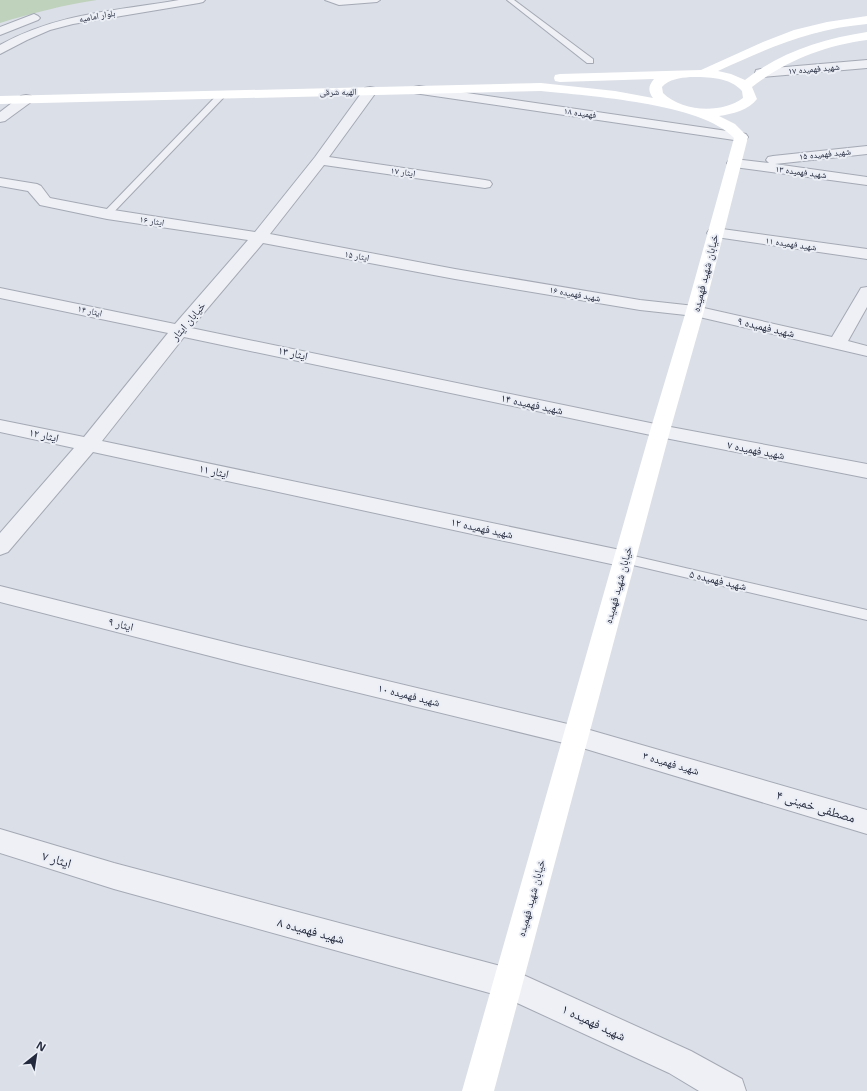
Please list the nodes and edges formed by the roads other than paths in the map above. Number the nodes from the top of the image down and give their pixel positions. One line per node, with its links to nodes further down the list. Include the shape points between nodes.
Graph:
1 (127, 0): 6 (street, بلوار امامیه)
2 (199, 0): 11 (street, بلوار امامیه, via 81,18 34,32)
3 (328, 0): 4 (lane, via 339,4)
4 (376, 0)
5 (510, 0): 12 (lane)
6 (76, 8)
7 (46, 15): 9 (street)
8 (867, 20): 14 (street, via 847,21 787,36)
9 (0, 31)
10 (867, 36): 15 (street, via 830,42 807,50)
11 (0, 50)
12 (590, 61)
13 (867, 64): 15 (street, شهید فهمیده ۱۷)
14 (704, 73): 16 (street); 17 (street, via 732,79)
15 (761, 73): 17 (street)
16 (677, 75): 20 (street, الهیه شرقی); 24 (street, via 661,80 657,84 656,93 660,98)
17 (745, 86): 24 (street, via 750,93 750,99 734,109 721,111)
18 (419, 90): 19 (street, الهیه شرقی); 24 (street, الهیه شرقی, via 541,87 615,95); 26 (street, فهمیده ۱۸)
19 (370, 91): 21 (street, الهیه شرقی); 28 (street, خیابان ایثار)
20 (0, 93)
21 (222, 95): 22 (street, الهیه شرقی); 33 (lane)
22 (26, 99): 23 (street, الهیه شرقی); 25 (street)
23 (0, 100)
24 (682, 108): 26 (street, via 718,119)
25 (0, 118)
26 (741, 137): 29 (street, خیابان شهید فهمیده)
27 (867, 150): 29 (street, شهید فهمیده ۱۵)
28 (320, 160): 32 (street, ایثار ۱۷); 35 (street, خیابان ایثار)
29 (734, 164): 30 (street, شهید فهمیده ۱۳); 34 (street, خیابان شهید فهمیده)
30 (867, 181)
31 (0, 182): 33 (street, ایثار ۱۶, via 32,187 45,202)
32 (486, 184)
33 (107, 214): 35 (street, ایثار ۱۶)
34 (715, 233): 36 (street, شهید فهمیده ۱۱); 40 (street, خیابان شهید فهمیده)
35 (259, 237): 37 (street, ایثار ۱۵); 41 (street, خیابان ایثار)
36 (867, 254)
37 (455, 274): 40 (street, شهید فهمیده ۱۶, via 640,305)
38 (867, 292): 42 (street)
39 (0, 293): 41 (street, ایثار ۱۴)
40 (695, 311): 42 (street, شهید فهمیده ۹); 46 (street, خیابان شهید فهمیده)
41 (180, 330): 44 (street, ایثار ۱۳); 47 (street, خیابان ایثار)
42 (837, 344): 43 (street, شهید فهمیده ۹)
43 (867, 351)
44 (405, 377): 46 (street, شهید فهمیده ۱۴)
45 (0, 426): 47 (street, ایثار ۱۲)
46 (660, 431): 48 (street, شهید فهمیده ۷); 51 (street, خیابان شهید فهمیده)
47 (89, 444): 49 (street, ایثار ۱۱); 50 (street, خیابان ایثار)
48 (860, 470)
49 (339, 498): 51 (street, شهید فهمیده ۱۲)
50 (0, 547)
51 (625, 559): 53 (lane, شهید فهمیده ۵); 55 (street, خیابان شهید فهمیده)
52 (0, 594): 54 (street, ایثار ۹)
53 (867, 615)
54 (241, 655): 55 (street, شهید فهمیده ۱۰)
55 (576, 736): 56 (street, شهید فهمیده ۳); 60 (street, خیابان شهید فهمیده)
56 (765, 791): 57 (street, مصطفی خمینی ۴)
57 (867, 822)
58 (0, 841): 59 (street, ایثار ۷)
59 (114, 876): 60 (street, شهید فهمیده ۸)
60 (508, 983): 61 (street, خیابان شهید فهمیده); 62 (street, شهید فهمیده ۱, via 680,1062)
61 (478, 1091)
62 (730, 1091)

